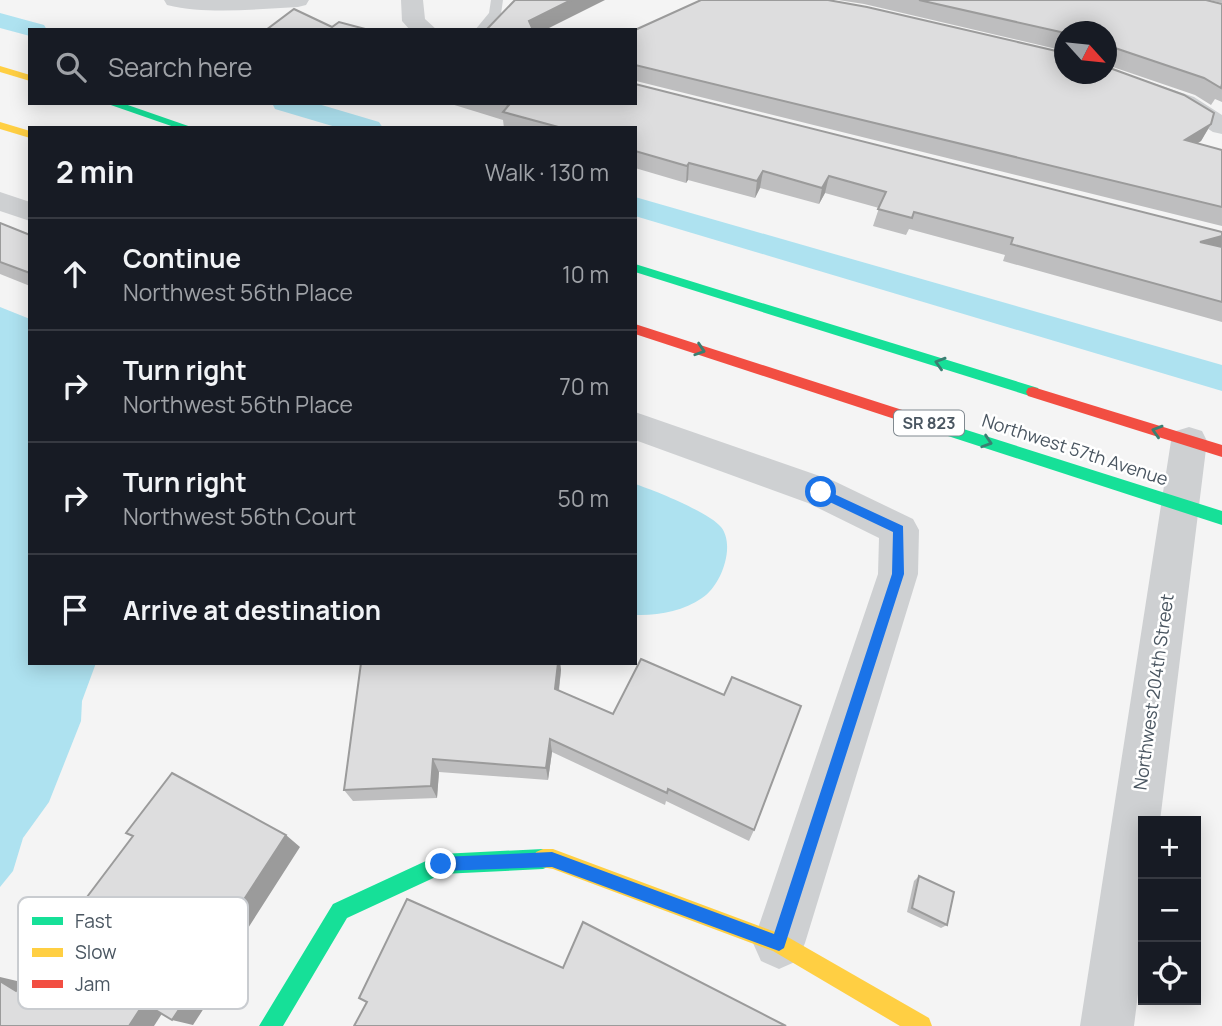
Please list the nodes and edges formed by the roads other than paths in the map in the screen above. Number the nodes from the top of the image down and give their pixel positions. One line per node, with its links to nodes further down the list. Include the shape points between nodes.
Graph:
1 (175, 0): 2 (street, via 213,4)
2 (298, 0)
3 (412, 0): 5 (street, via 414,21)
4 (497, 0): 6 (lane, via 495,14)
5 (423, 28)
6 (483, 28)
7 (0, 69): 8 (main road)
8 (28, 77)
9 (1117, 79): 13 (street, via 1185,103)
10 (116, 105): 12 (main road)
11 (0, 125): 14 (main road)
12 (183, 126)
13 (1222, 126)
14 (28, 134)
15 (0, 201): 16 (street)
16 (28, 211)
17 (637, 269): 20 (main road, one-way to 17)
18 (637, 330): 21 (main road, Northwest 57th Avenue / SR 823, one-way to 21)
19 (637, 427): 23 (street, via 821,492 899,530 898,574)
20 (1205, 446): 21 (street, Northwest 204th Street)
21 (1180, 504): 22 (main road, Northwest 57th Avenue / SR 823); 26 (street, Northwest 204th Street)
22 (1222, 518)
23 (779, 943): 24 (main road, via 552,859 441,864 340,911); 25 (main road)
24 (270, 1026)
25 (921, 1026)
26 (1107, 1026)

